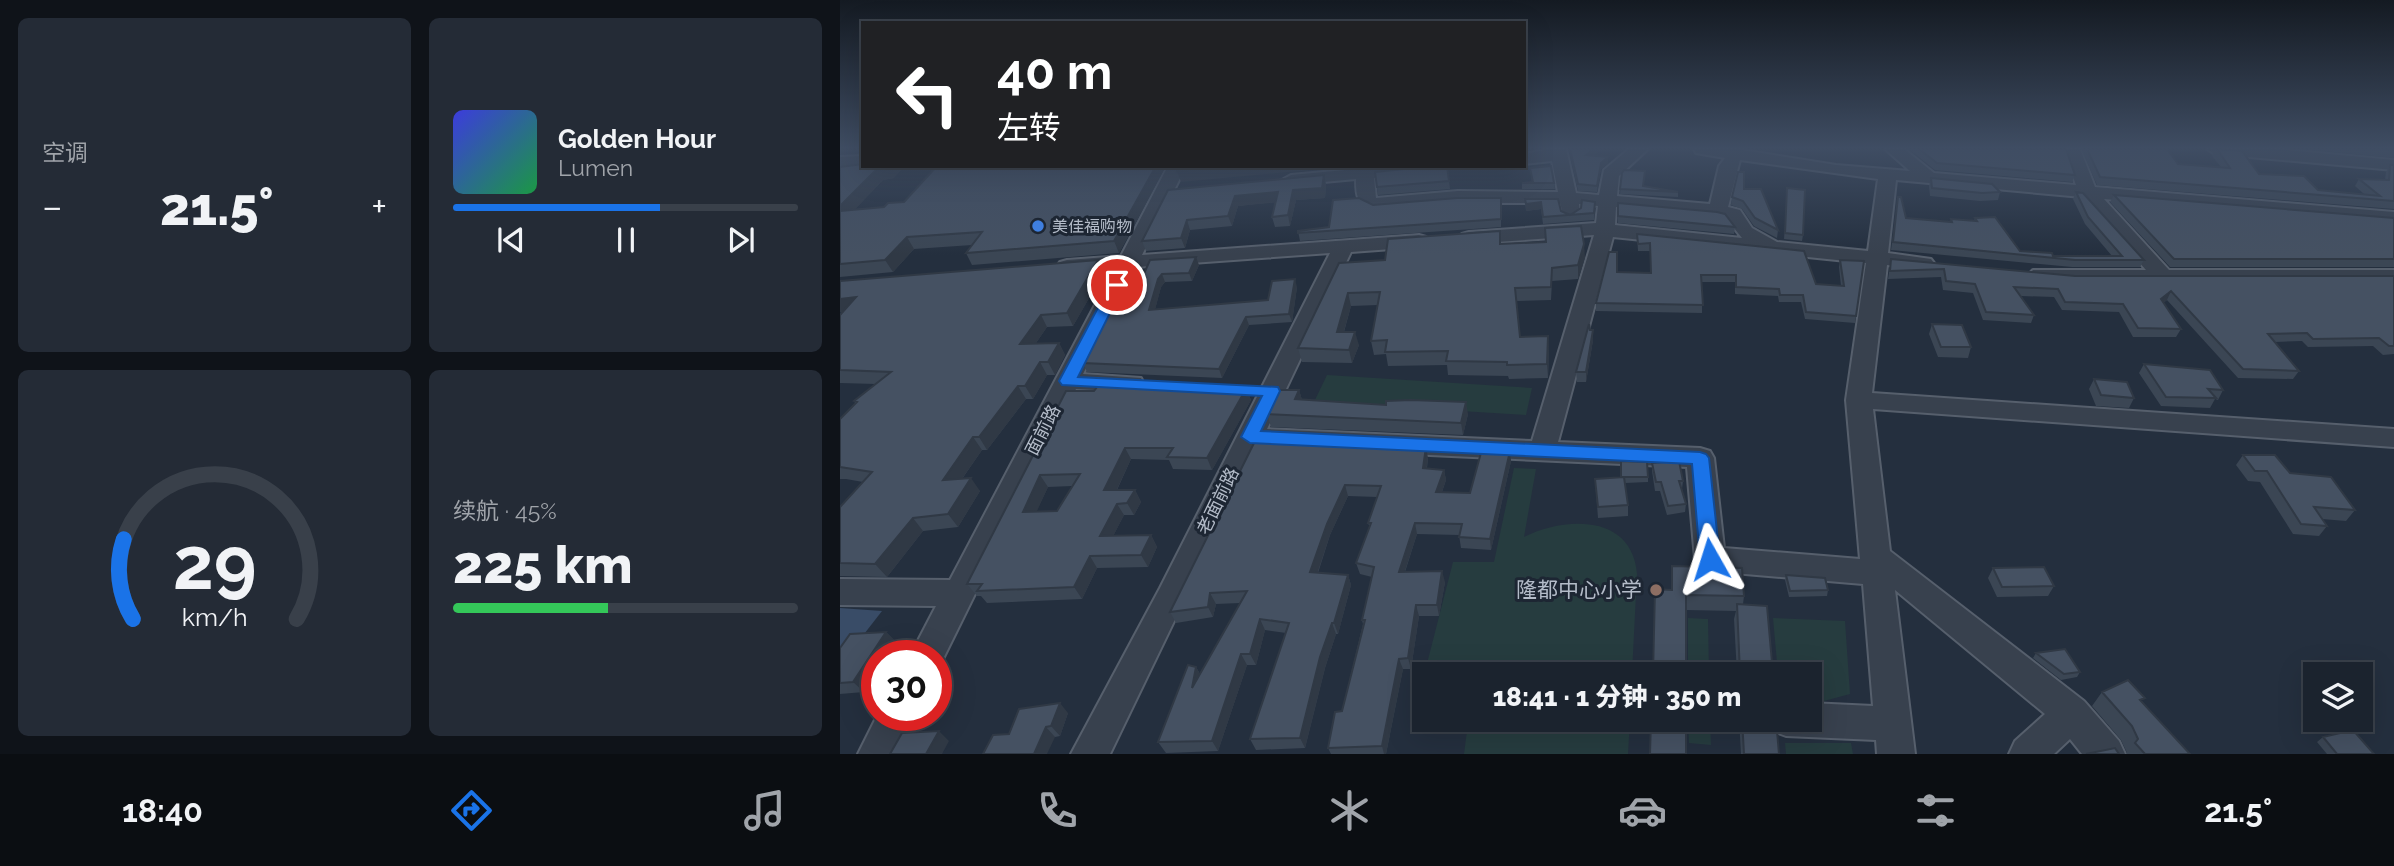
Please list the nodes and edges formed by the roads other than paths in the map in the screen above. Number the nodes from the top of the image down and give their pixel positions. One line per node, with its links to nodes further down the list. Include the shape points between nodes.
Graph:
1 (1168, 184): 11 (street, 面前路)
2 (1366, 184): 13 (street, via 1368,202 1374,204)
3 (1457, 184): 13 (street)
4 (1565, 184): 14 (street)
5 (1609, 184): 15 (street)
6 (1724, 184): 16 (street)
7 (1887, 184): 22 (street)
8 (1999, 184): 12 (street)
9 (2085, 184): 12 (street)
10 (1191, 189): 11 (street)
11 (1164, 191): 23 (street, 面前路)
12 (2088, 192): 17 (street); 27 (street)
13 (1458, 197): 14 (street)
14 (1568, 198): 15 (street); 19 (street)
15 (1608, 199): 16 (street); 18 (street)
16 (1718, 210): 21 (street, via 1733,214 1745,232)
17 (2394, 218)
18 (1605, 230): 19 (street); 21 (street); 34 (street)
19 (1574, 231): 20 (street)
20 (1343, 247): 23 (street); 32 (street, 老面前路, via 1259,390)
21 (1780, 249): 22 (street)
22 (1877, 259): 24 (street); 31 (street)
23 (1129, 261): 25 (street); 29 (street, 面前路)
24 (1946, 265)
25 (1046, 268)
26 (2016, 271): 27 (street)
27 (2163, 276): 28 (street)
28 (2394, 276)
29 (1068, 381): 30 (street); 37 (street, 面前路)
30 (1149, 385)
31 (1859, 400): 33 (street); 35 (street)
32 (1250, 437): 34 (street); 44 (street, 老面前路)
33 (2394, 438)
34 (1542, 451): 35 (street, via 1700,458 1710,559)
35 (1876, 565): 39 (street); 42 (street)
36 (840, 592): 37 (street)
37 (960, 593): 38 (street, 面前路)
38 (935, 640)
39 (2071, 713): 45 (street); 46 (street)
40 (1822, 726): 42 (street)
41 (888, 731): 43 (street)
42 (1895, 739)
43 (877, 754)
44 (1090, 754)
45 (2028, 754)
46 (2106, 754)

